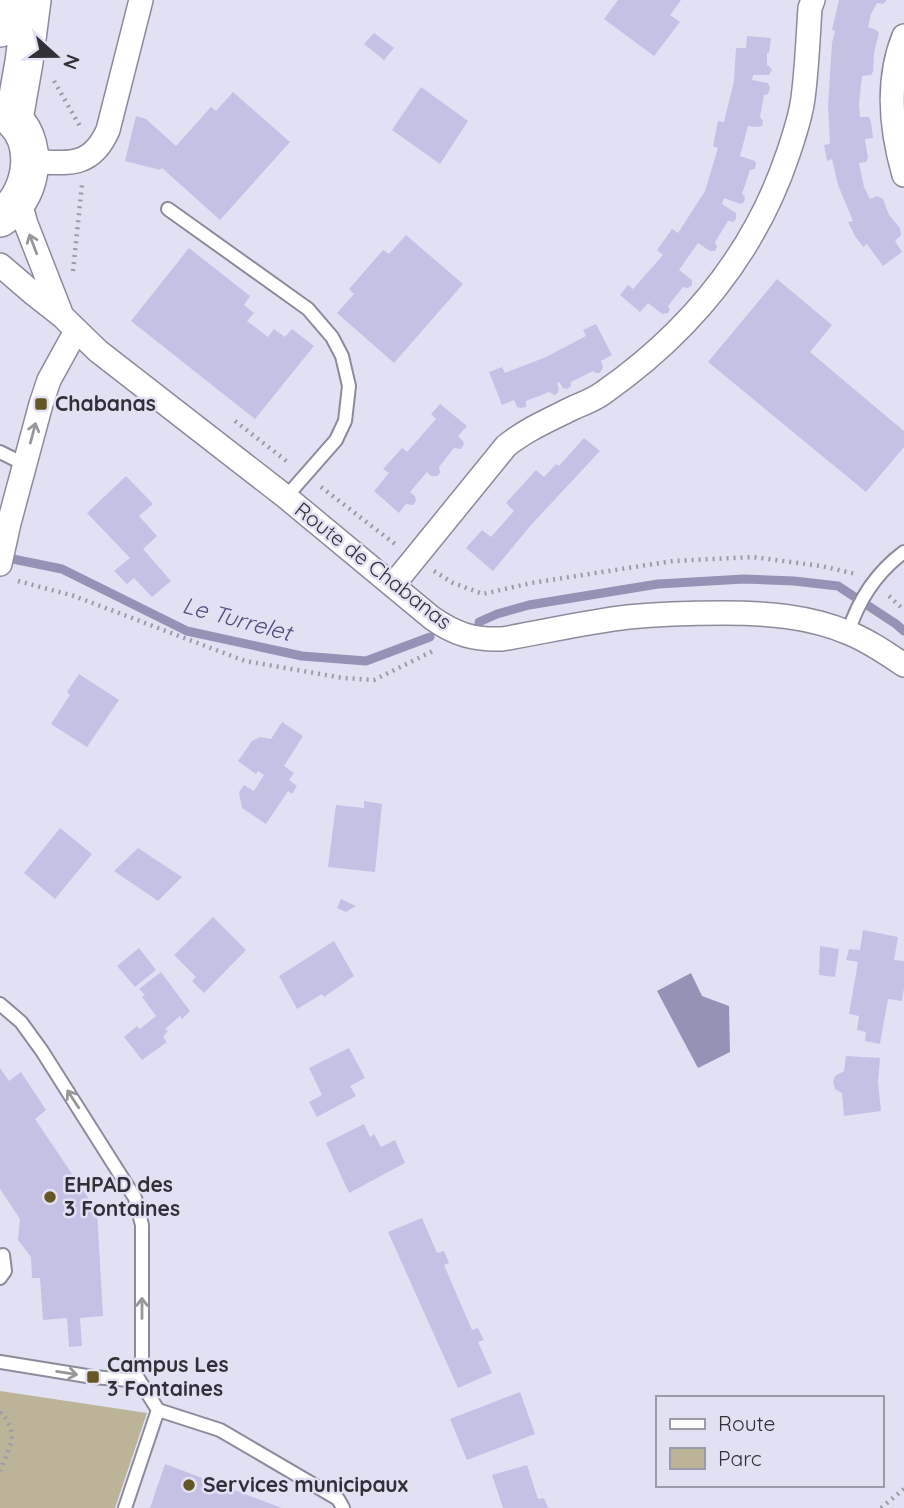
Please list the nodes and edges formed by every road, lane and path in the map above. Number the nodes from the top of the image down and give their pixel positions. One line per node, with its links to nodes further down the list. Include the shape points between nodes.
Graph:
1 (32, 0): 4 (main road)
2 (141, 0): 9 (street, via 108,130 103,143)
3 (813, 0): 23 (street, via 803,99 793,139 778,184 727,273 684,326 642,364 600,395 522,433 506,446)
4 (12, 33): 6 (main road); 7 (path, via 52,79)
5 (904, 36): 10 (street, via 893,82 893,117)
6 (7, 115): 8 (main road, via 27,141)
7 (81, 128)
8 (30, 161): 9 (street); 11 (main road)
9 (81, 161): 14 (path)
10 (904, 175)
11 (10, 208): 15 (street, Route de Chabanas, one-way to 11, via 30,235)
12 (168, 209): 19 (lane, via 308,309 342,356 349,386 345,421 336,440)
13 (0, 265): 15 (street, Route de Chabanas)
14 (73, 274)
15 (69, 323): 18 (street, one-way to 15); 20 (street, Route de Chabanas)
16 (231, 418): 19 (path)
17 (0, 453): 18 (lane)
18 (24, 464): 21 (street)
19 (305, 475): 20 (lane); 23 (path)
20 (286, 497): 25 (street, Route de Chabanas)
21 (4, 523): 24 (street)
22 (904, 552): 26 (lane)
23 (414, 558): 25 (street); 26 (path, via 453,583 483,594 673,561 753,557 858,575)
24 (4, 564): 28 (path, via 74,596 245,661 343,678 374,680)
25 (393, 585): 28 (street, Route de Chabanas, via 432,618)
26 (870, 586): 27 (lane)
27 (851, 623): 28 (street, Route de Chabanas, via 821,624 750,613 691,613 626,617 502,639); 29 (street, Route de Chabanas)
28 (463, 635)
29 (904, 665)
30 (0, 1004): 34 (lane, one-way to 30, via 142,1358 142,1225 135,1198 42,1051)
31 (3, 1255): 32 (lane, via 5,1271)
32 (0, 1278)
33 (0, 1362): 34 (lane, one-way to 34, via 115,1380)
34 (136, 1375): 35 (lane)
35 (158, 1410): 39 (lane); 40 (lane, via 220,1430 338,1499)
36 (0, 1412): 37 (path, via 10,1422 13,1439)
37 (0, 1471)
38 (904, 1489): 41 (path)
39 (125, 1508)
40 (343, 1508)
41 (881, 1508)

